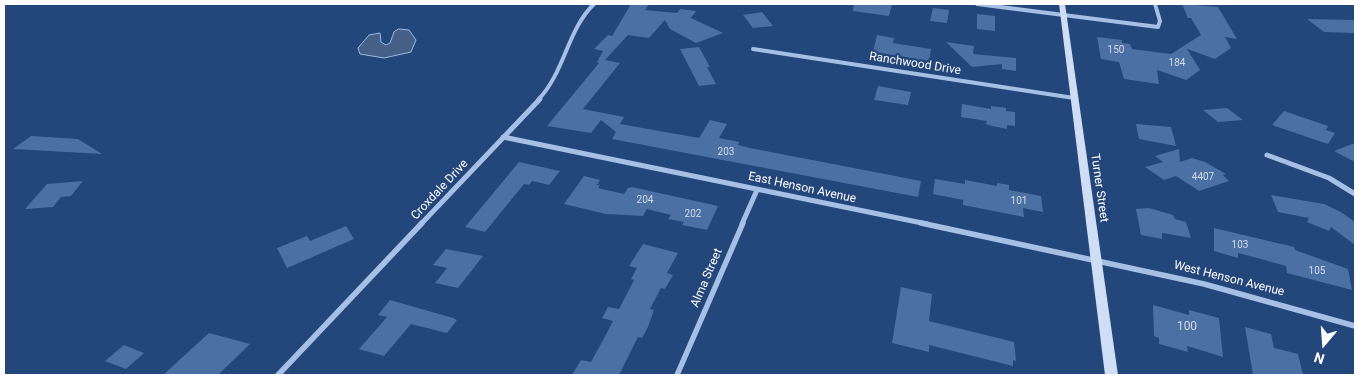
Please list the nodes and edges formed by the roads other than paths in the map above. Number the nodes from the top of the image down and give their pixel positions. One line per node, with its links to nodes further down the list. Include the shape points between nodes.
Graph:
1 (594, 4): 8 (street, Croxdale Drive, via 582,15 558,76)
2 (977, 4): 5 (street)
3 (1062, 4): 5 (street, Turner Street)
4 (1154, 4): 5 (street, via 1160,21 1158,27)
5 (1063, 15): 7 (street, Turner Street)
6 (753, 49): 7 (street, Ranchwood Drive)
7 (1074, 98): 12 (street, Turner Street)
8 (503, 137): 10 (street, East Henson Avenue); 14 (street, Croxdale Drive)
9 (1267, 155): 11 (street, via 1329,178)
10 (758, 190): 12 (street, East Henson Avenue); 15 (street, Alma Street)
11 (1355, 194)
12 (1096, 259): 13 (street, West Henson Avenue, via 1294,306); 16 (street, Turner Street)
13 (1355, 326)
14 (278, 375)
15 (677, 375)
16 (1112, 375)

